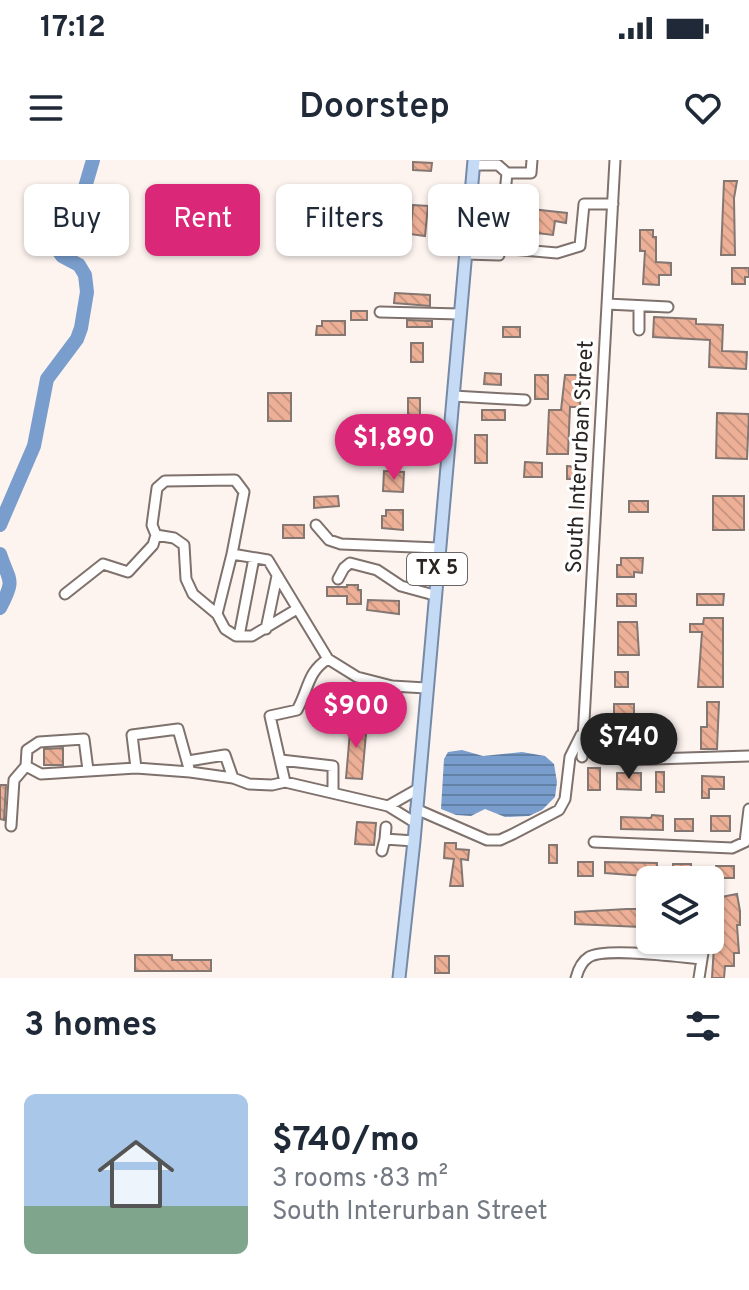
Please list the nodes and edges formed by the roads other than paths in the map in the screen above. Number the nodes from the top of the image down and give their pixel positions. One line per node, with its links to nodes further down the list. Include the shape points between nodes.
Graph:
1 (532, 160): 5 (street, via 531,173)
2 (615, 160): 8 (street, South Interurban Street)
3 (474, 162): 4 (street); 6 (main road, TX 5)
4 (498, 162): 5 (street)
5 (507, 173): 7 (street)
6 (472, 184)
7 (506, 184)
8 (613, 204): 9 (street, via 584,204 580,246); 11 (street, South Interurban Street)
9 (539, 251)
10 (466, 256): 15 (main road, TX 5)
11 (607, 304): 12 (street); 34 (street, South Interurban Street)
12 (639, 306): 13 (street); 16 (street)
13 (668, 307)
14 (380, 312): 15 (street)
15 (460, 314): 17 (main road, TX 5)
16 (639, 330)
17 (453, 396): 18 (street); 21 (main road, TX 5)
18 (525, 400)
19 (316, 525): 21 (street, via 329,540 341,544)
20 (156, 535): 22 (street, via 152,525 157,488 165,481 235,480 244,492); 26 (street, via 128,572 103,564); 29 (street, via 184,545 186,579 193,594)
21 (438, 548): 27 (main road, TX 5)
22 (232, 554): 23 (street); 29 (street)
23 (254, 558): 24 (street, via 268,560); 31 (street)
24 (277, 576): 28 (street); 30 (street)
25 (338, 579): 27 (street, via 350,563)
26 (65, 594)
27 (434, 595): 33 (main road, TX 5)
28 (297, 609): 30 (street); 32 (street)
29 (217, 614): 31 (street, via 225,629)
30 (266, 629): 31 (street)
31 (239, 636)
32 (328, 659): 33 (street, via 357,677); 37 (street, via 314,668 297,710 270,716)
33 (426, 688): 46 (main road, TX 5)
34 (583, 731): 36 (street, South Interurban Street); 49 (street, via 570,757 559,810 513,834 487,840)
35 (749, 756): 38 (street)
36 (582, 757)
37 (281, 760): 45 (street); 47 (street, via 333,766)
38 (622, 760)
39 (188, 761): 41 (street, via 178,729 132,735); 43 (street); 44 (street, via 225,755)
40 (26, 766): 42 (street, via 41,774); 42 (street, via 27,750 39,742 84,739); 52 (street, via 14,780)
41 (136, 768): 42 (street); 43 (street)
42 (88, 770)
43 (190, 772): 44 (street)
44 (233, 778): 45 (street, via 249,784)
45 (285, 782): 47 (street)
46 (418, 789): 48 (street); 49 (main road, TX 5)
47 (333, 793): 48 (street)
48 (388, 806): 51 (street)
49 (416, 809): 51 (main road, TX 5)
50 (749, 809): 56 (street, via 745,842 724,848)
51 (414, 822): 55 (main road, TX 5)
52 (11, 826)
53 (386, 827): 54 (street)
54 (385, 839): 55 (street); 57 (street)
55 (414, 841): 60 (main road, TX 5)
56 (594, 842)
57 (382, 851)
58 (703, 954): 59 (street)
59 (702, 959): 61 (street, via 594,955 582,963); 62 (street)
60 (399, 978)
61 (576, 978)
62 (699, 978)

